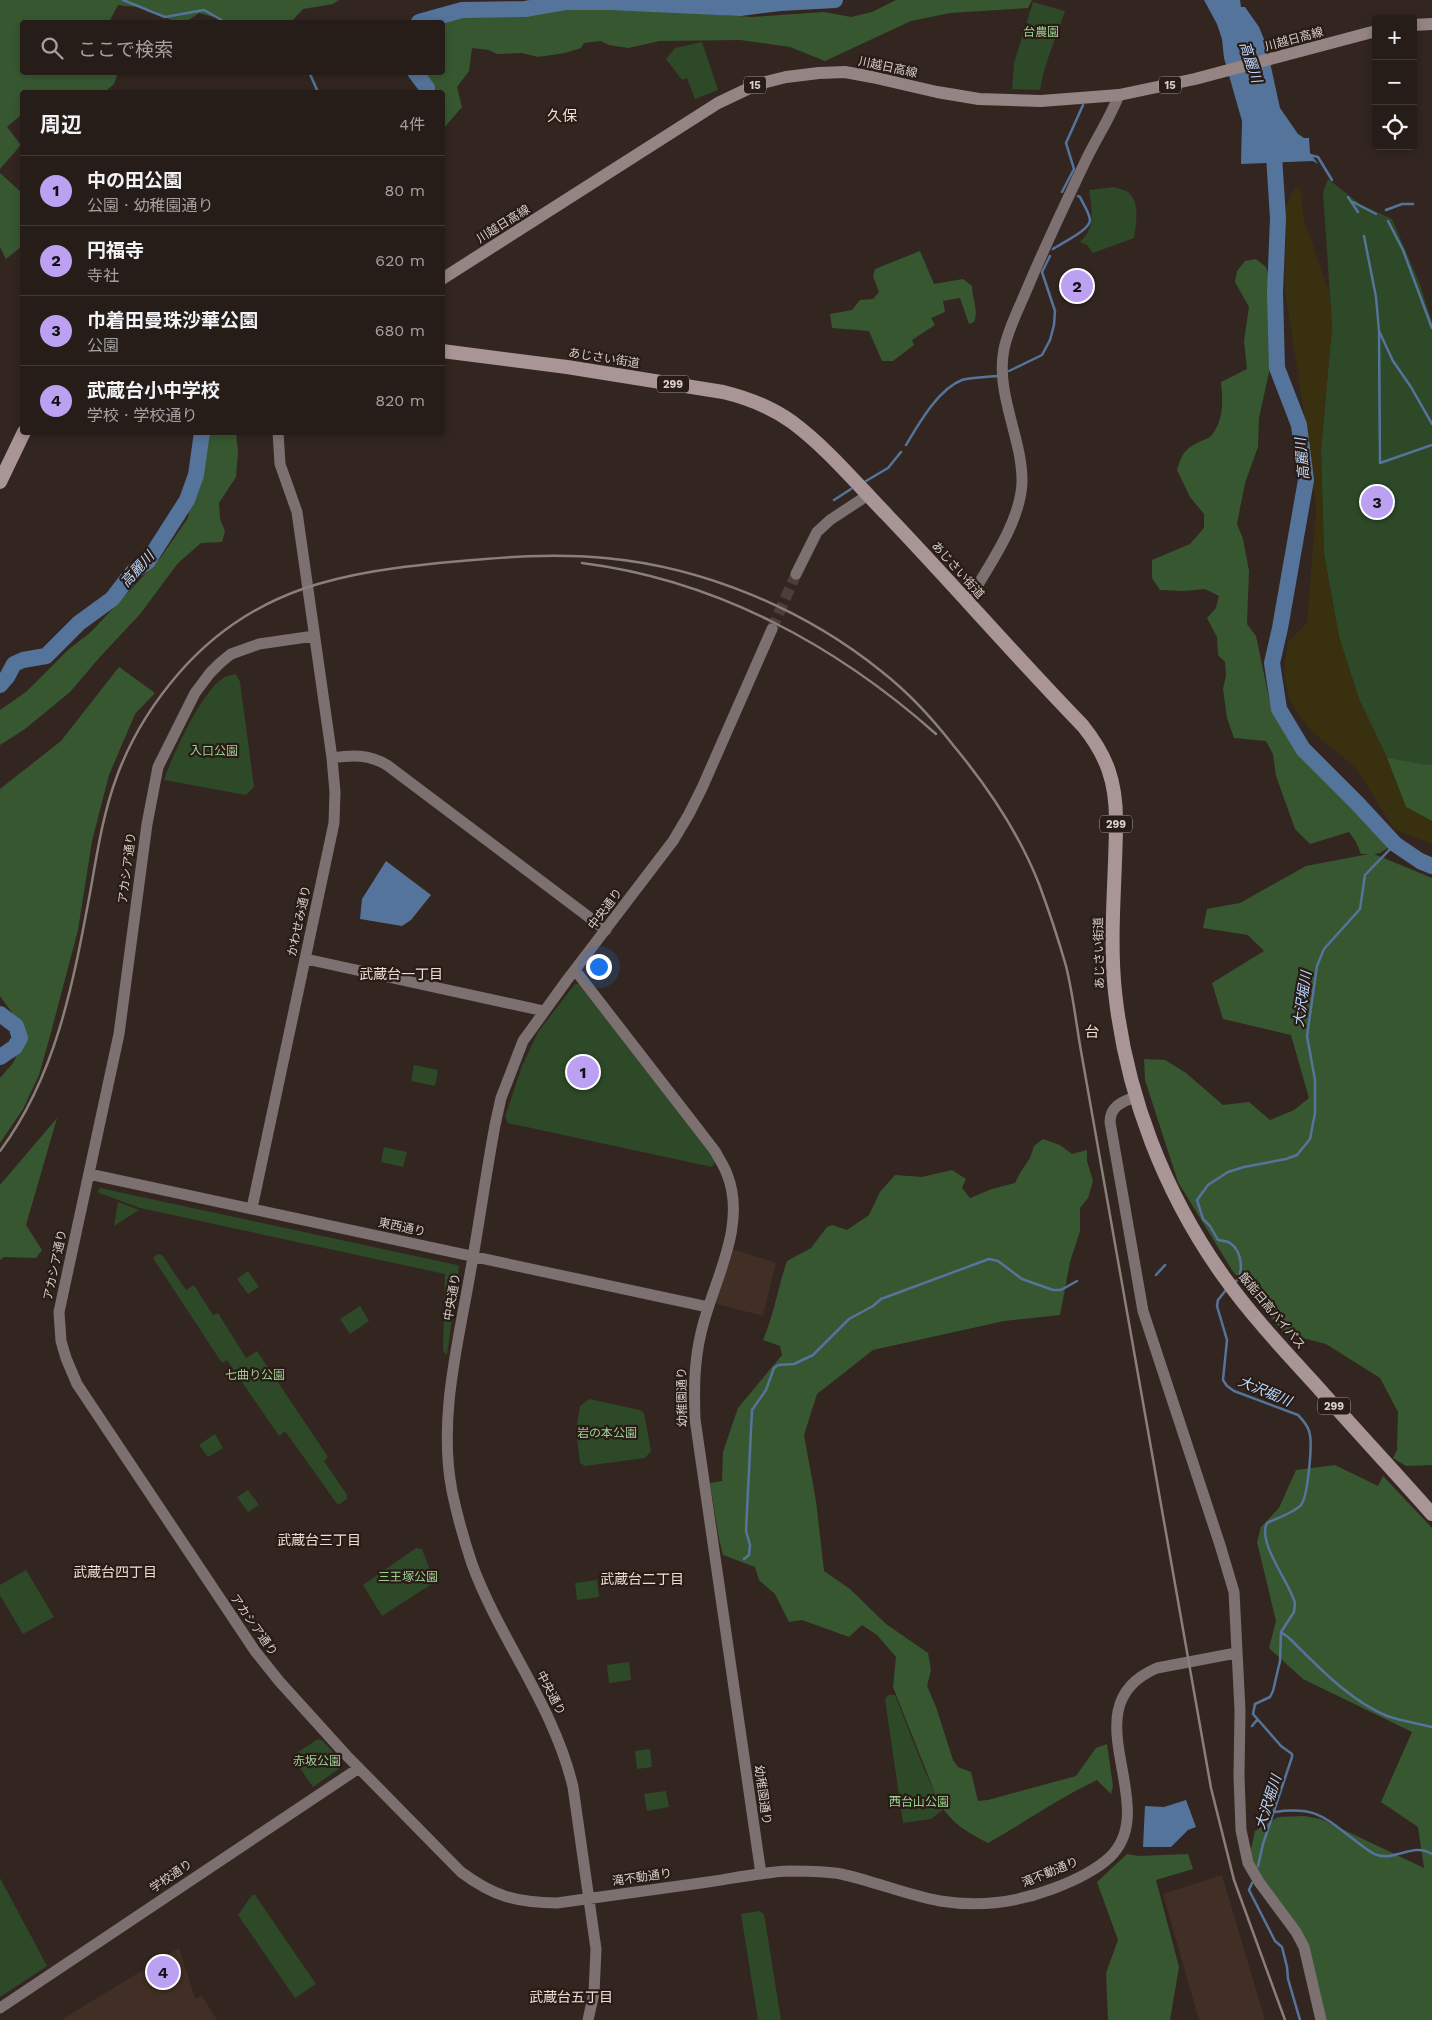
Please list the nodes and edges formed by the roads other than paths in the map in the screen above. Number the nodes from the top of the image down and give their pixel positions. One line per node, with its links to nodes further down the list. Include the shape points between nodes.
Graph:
1 (1432, 24): 2 (main road)
2 (1417, 25)
3 (1372, 32): 4 (main road, 川越日高線 / 15, via 1167,86)
4 (1119, 94): 5 (main road, 川越日高線 / 15, via 1040,101 979,99 845,72 786,77 758,84 718,103); 12 (street, via 1045,249 1004,349 1004,386 1020,466 1020,498 1008,530)
5 (445, 277)
6 (445, 351): 10 (highway, あじさい街道 / 299, via 586,370 744,397 791,422 816,442)
7 (23, 435): 9 (highway)
8 (278, 435): 14 (street, かわせみ通り, via 280,464 296,512)
9 (0, 482)
10 (868, 495): 11 (street, via 817,532); 12 (highway, あじさい街道 / 299)
11 (796, 574)
12 (967, 603): 20 (highway, あじさい街道 / 299, via 1083,726 1107,762 1116,802 1113,965 1120,1025)
13 (772, 629): 16 (street, 中央通り, via 689,814 673,842)
14 (314, 636): 15 (street, かわせみ通り); 21 (street, アカシア通り, via 259,644 231,654 220,663 195,693 158,767 147,824 119,1034)
15 (332, 758): 16 (street, via 360,756 378,759); 17 (street, かわせみ通り, via 334,823)
16 (606, 930): 18 (street, 中央通り)
17 (306, 959): 19 (street); 22 (street, かわせみ通り)
18 (575, 970): 19 (street, 中央通り); 24 (street, 幼稚園通り, via 704,1136 727,1174 733,1222)
19 (544, 1011): 23 (street, 中央通り, via 524,1040 501,1098)
20 (1135, 1097): 25 (highway, 飯能日高バイパス / 299, via 1173,1192 1238,1296); 26 (street, via 1113,1109 1110,1122 1142,1301 1230,1575 1234,1592)
21 (89, 1174): 22 (street, 東西通り); 27 (street, アカシア通り, via 59,1312 61,1341 77,1384 255,1651)
22 (252, 1208): 23 (street, 東西通り)
23 (473, 1256): 24 (street, 東西通り); 29 (street, 中央通り, via 449,1402 452,1491 482,1590 551,1724 568,1766)
24 (708, 1306): 28 (street, 幼稚園通り, via 696,1354 695,1420)
25 (1432, 1514)
26 (1236, 1653): 28 (street, 滝不動通り, via 1157,1668 1129,1688 1115,1726 1126,1800 1125,1830 1110,1857 1087,1873 1033,1896 1003,1903 963,1904 840,1874 789,1871); 32 (street, via 1241,1830 1248,1862 1304,1947)
27 (359, 1768): 29 (street, アカシア通り, via 439,1851 476,1884 505,1898 533,1903); 30 (street, 学校通り)
28 (761, 1874): 29 (street, 滝不動通り)
29 (590, 1898): 31 (street, 中央通り, via 596,1949 594,1993)
30 (0, 2008)
31 (588, 2020)
32 (1321, 2020)

